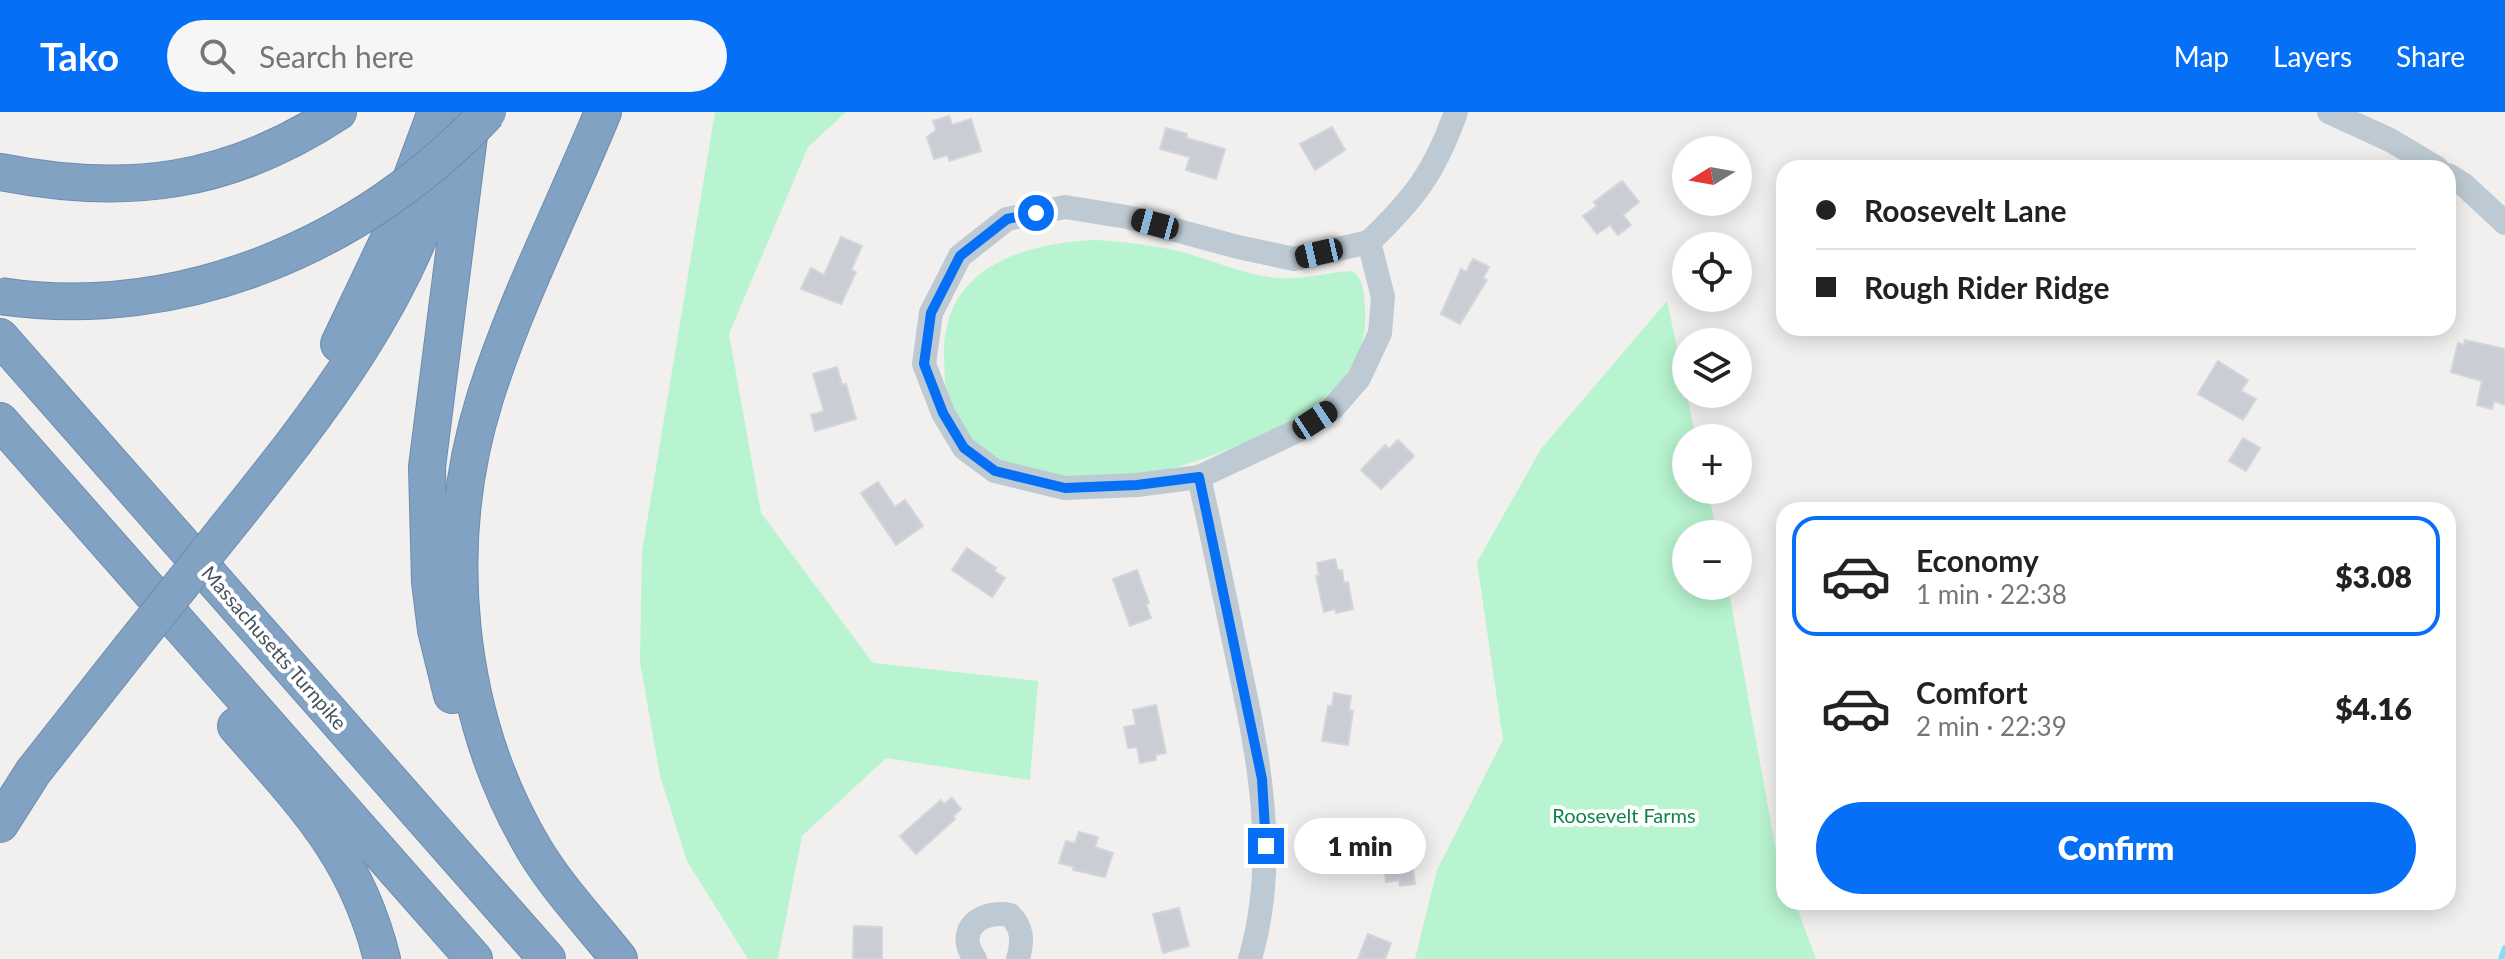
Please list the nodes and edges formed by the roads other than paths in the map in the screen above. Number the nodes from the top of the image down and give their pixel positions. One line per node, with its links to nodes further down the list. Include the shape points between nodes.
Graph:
1 (338, 112): 10 (highway, via 273,149 180,178 91,185)
2 (436, 112): 19 (highway, via 388,241 336,348)
3 (459, 112): 19 (highway, via 434,201 399,284 327,399)
4 (472, 112): 26 (highway, via 427,467 436,630 464,731 502,818 535,873)
5 (488, 112): 14 (highway, bridge, via 439,160 387,199 321,239 253,269 200,286 133,298 55,301)
6 (603, 112): 27 (highway, via 484,401 466,489 460,580 470,679 503,788 548,871)
7 (1456, 112): 13 (street, via 1429,174 1407,206)
8 (2329, 112): 9 (street)
9 (2424, 160)
10 (0, 172)
11 (2456, 180): 12 (street)
12 (2505, 223)
13 (1369, 242): 18 (street, via 1383,297 1380,333 1359,378 1332,409 1299,430); 18 (street, via 1294,259 1065,207 1007,219 960,256 931,313 924,364 964,448 995,471 1065,488)
14 (0, 296)
15 (0, 337): 25 (highway, Massachusetts Turnpike)
16 (0, 421): 24 (highway)
17 (0, 448): 23 (highway, via 22,484 326,832 360,889)
18 (1199, 477): 30 (street, via 1262,779 1266,846 1259,930)
19 (219, 523): 20 (highway)
20 (124, 641): 21 (highway); 22 (highway)
21 (0, 776)
22 (0, 824)
23 (382, 959)
24 (474, 959)
25 (547, 959)
26 (607, 959)
27 (619, 959)
28 (975, 959): 29 (street, via 969,932 991,913 1010,915 1019,927)
29 (1018, 959)
30 (1250, 959)

